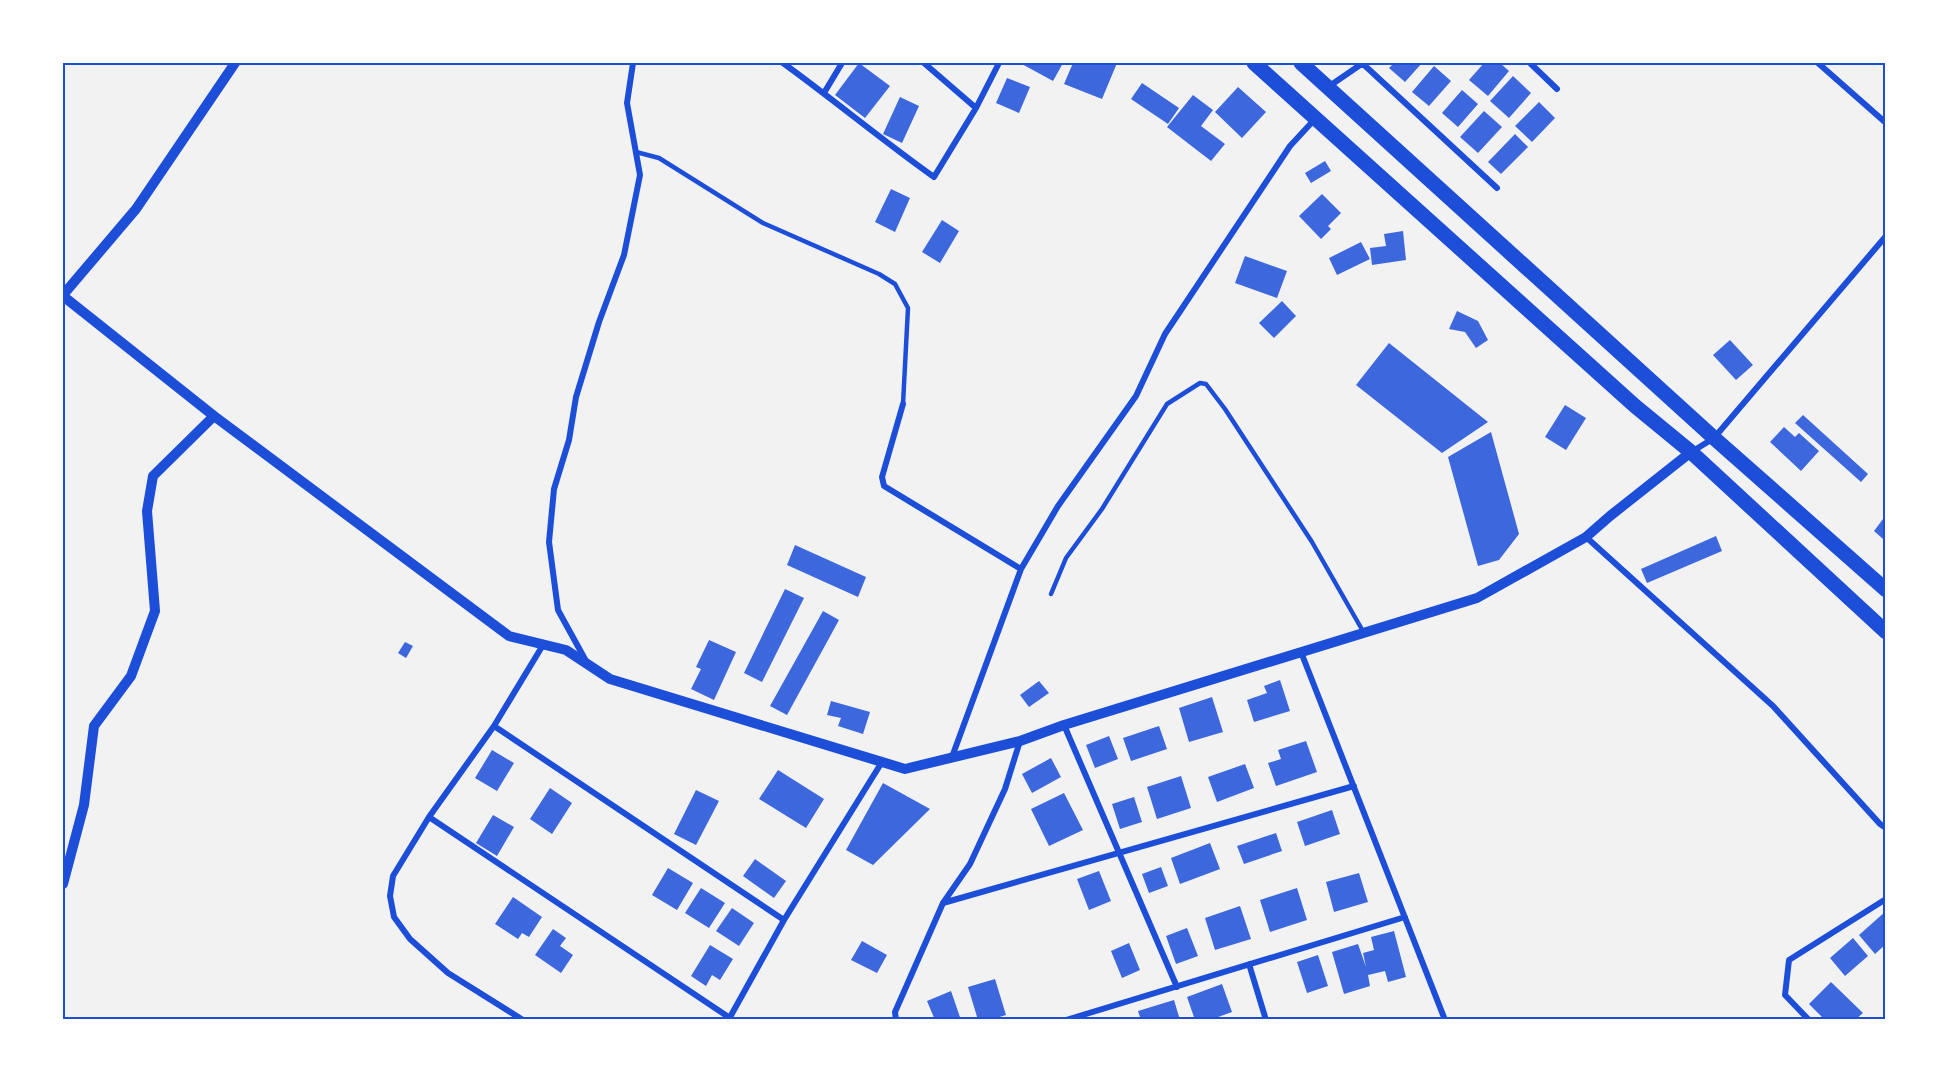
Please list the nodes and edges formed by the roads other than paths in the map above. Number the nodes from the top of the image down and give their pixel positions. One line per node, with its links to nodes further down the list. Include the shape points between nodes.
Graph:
1 (235, 63): 21 (street, via 136,209)
2 (633, 63): 18 (street, via 627,103)
3 (783, 63): 14 (street)
4 (842, 63): 14 (street)
5 (924, 63): 15 (street)
6 (999, 63): 15 (street)
7 (1254, 63): 16 (main road)
8 (1301, 63): 12 (main road)
9 (1363, 63): 12 (street); 19 (street)
10 (1530, 63): 13 (street)
11 (1818, 63): 17 (street)
12 (1327, 87): 24 (main road)
13 (1557, 89)
14 (824, 93): 15 (street, via 934,177)
15 (976, 108)
16 (1315, 118): 25 (main road); 27 (street, via 1290,146 1165,334 1136,396 1058,506)
17 (1886, 123)
18 (636, 152): 22 (lane, via 659,158 763,224 895,284 908,308); 34 (street, via 640,175 624,255 576,397 569,441 554,489 549,542 558,610)
19 (1497, 188)
20 (1886, 236): 24 (street)
21 (63, 295): 23 (street)
22 (903, 404): 27 (street, via 882,477 884,486)
23 (214, 416): 32 (street, via 509,636); 44 (street, via 153,476 147,511 155,611 131,676 94,726 84,805)
24 (1714, 438): 25 (street); 28 (main road)
25 (1691, 452): 26 (street); 30 (main road)
26 (1586, 537): 31 (street, via 1477,598); 42 (street, via 1773,706)
27 (1021, 569): 38 (street)
28 (1886, 590)
29 (1051, 594): 31 (lane, via 1066,558 1102,509 1167,404 1200,383 1214,394 1312,542)
30 (1886, 632)
31 (1364, 633): 33 (street)
32 (543, 645): 34 (street, via 566,650); 36 (street)
33 (1301, 652): 35 (street); 40 (street)
34 (588, 665): 39 (street, via 610,679)
35 (1064, 725): 37 (street); 43 (street)
36 (494, 726): 41 (street); 48 (street)
37 (1020, 741): 38 (street); 46 (street, via 1005,789 975,854)
38 (952, 758): 39 (street, via 905,769)
39 (882, 762): 48 (street)
40 (1354, 786): 43 (street); 47 (street)
41 (429, 817): 51 (street); 52 (street, via 393,876 390,896 394,917 410,939 448,973)
42 (1886, 828)
43 (1121, 853): 46 (street); 50 (street)
44 (63, 884)
45 (1886, 899): 57 (street, via 1790,960 1785,995)
46 (943, 903): 53 (street, via 895,1012)
47 (1405, 917): 49 (street); 56 (street)
48 (784, 920): 51 (street)
49 (1249, 964): 50 (street); 55 (street)
50 (1177, 987): 54 (street)
51 (729, 1019)
52 (523, 1020)
53 (896, 1020)
54 (1066, 1020)
55 (1266, 1020)
56 (1445, 1020)
57 (1809, 1020)

